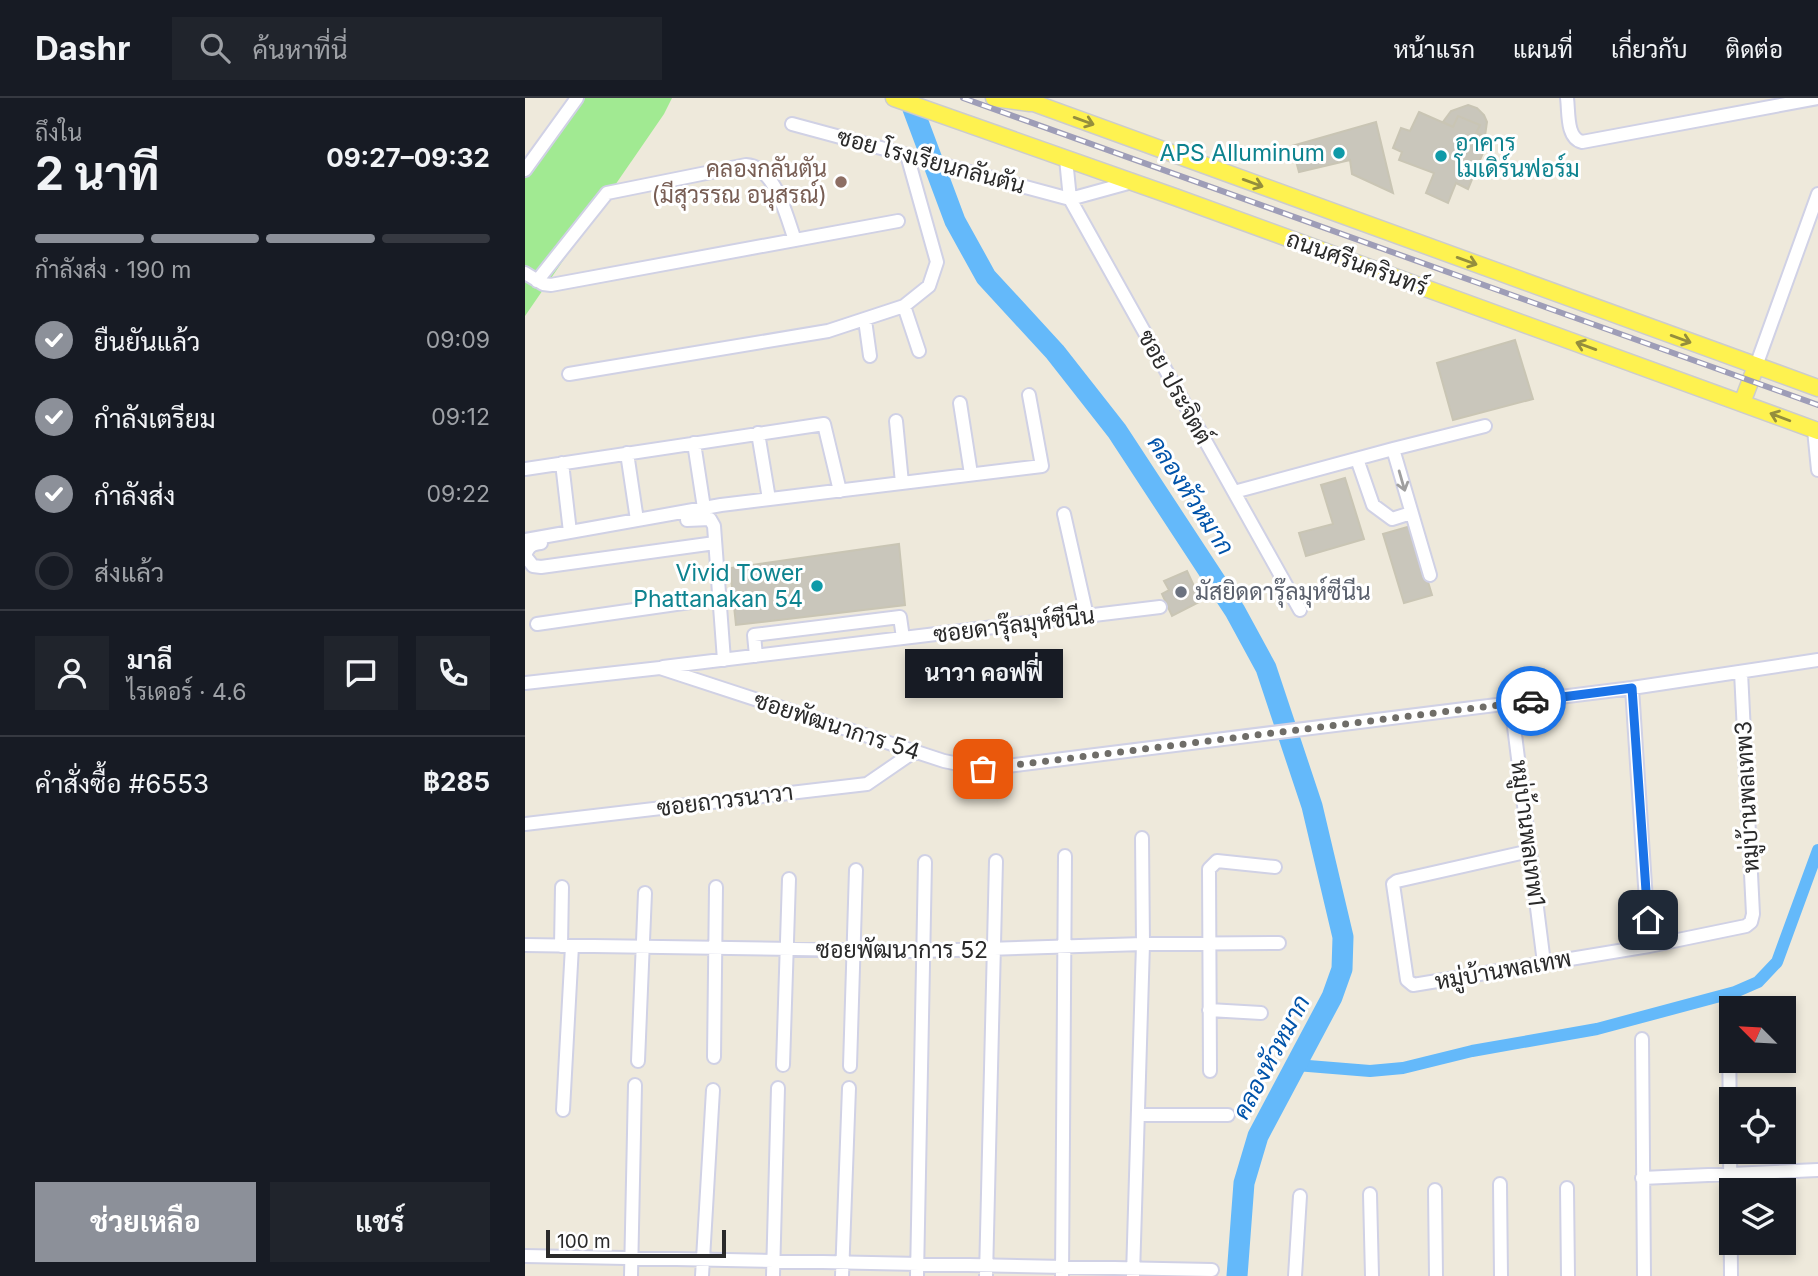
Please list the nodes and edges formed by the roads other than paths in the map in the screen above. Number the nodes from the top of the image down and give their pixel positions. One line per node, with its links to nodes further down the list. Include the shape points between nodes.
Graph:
1 (577, 98): 11 (street)
2 (894, 98): 7 (main road, ถนนศรีนครินทร์)
3 (994, 98): 6 (main road, ถนนศรีนครินทร์)
4 (1567, 98): 5 (street, via 1571,133 1576,141 1587,142)
5 (1818, 98)
6 (1037, 102): 23 (main road, ถนนศรีนครินทร์, one-way to 23)
7 (931, 103): 10 (main road, ถนนศรีนครินทร์)
8 (792, 124): 9 (street, ซอย โรงเรียนกลันตัน)
9 (907, 155): 14 (street, ซอย โรงเรียนกลันตัน); 19 (street, via 937,262 929,286)
10 (1066, 159): 12 (main road, ถนนศรีนครินทร์); 14 (street, ซอย ประจิตต์)
11 (525, 170)
12 (1132, 182): 14 (street); 28 (main road, ถนนศรีนครินทร์, one-way to 12)
13 (1818, 194): 23 (street)
14 (1070, 199): 43 (street, ซอย ประจิตต์)
15 (898, 221): 16 (street)
16 (795, 240): 18 (street, via 551,285); 18 (street, via 772,181 758,167 746,165 607,193)
17 (525, 273): 18 (street)
18 (537, 281)
19 (904, 306): 20 (street); 21 (street)
20 (865, 320): 22 (street); 24 (street, via 828,331)
21 (919, 351)
22 (870, 356)
23 (1756, 366): 25 (main road, ถนนศรีนครินทร์); 28 (main road)
24 (569, 374)
25 (1818, 388)
26 (1029, 395): 40 (street, via 1042,466)
27 (960, 403): 40 (street)
28 (1742, 403): 31 (main road, ถนนศรีนครินทร์, one-way to 28)
29 (896, 421): 41 (street)
30 (1485, 426): 34 (street)
31 (1816, 431): 39 (street)
32 (758, 433): 33 (street); 42 (street, via 824,424); 44 (street)
33 (694, 443): 35 (street); 45 (street)
34 (1393, 449): 36 (street); 46 (street, one-way to 46)
35 (627, 453): 37 (street); 48 (street)
36 (1357, 459): 43 (street); 46 (street, via 1373,505 1392,519)
37 (562, 463): 38 (street); 49 (street)
38 (525, 469)
39 (1818, 470)
40 (971, 474): 41 (street)
41 (902, 483): 42 (street)
42 (840, 491): 44 (street)
43 (1234, 492): 55 (street, ซอย ประจิตต์)
44 (769, 499): 45 (street)
45 (703, 509): 48 (street)
46 (1411, 513): 52 (street)
47 (1064, 514): 56 (street)
48 (637, 520): 49 (street)
49 (570, 532): 50 (street)
50 (525, 540)
51 (715, 543): 51 (street, via 710,519 700,517 533,544 525,556 533,566 541,567); 53 (street)
52 (1430, 575)
53 (718, 598): 57 (street); 60 (street)
54 (1160, 607): 56 (street, ซอยดารุ๊ลมุห์ซีนีน)
55 (1300, 610)
56 (1087, 616): 58 (street, ซอยดารุ๊ลมุห์ซีนีน)
57 (537, 624)
58 (903, 638): 59 (street, ซอยดารุ๊ลมุห์ซีนีน); 59 (street, via 900,617 754,635)
59 (756, 656): 60 (street, ซอยดารุ๊ลมุห์ซีนีน)
60 (725, 660): 62 (street, ซอยดารุ๊ลมุห์ซีนีน)
61 (1818, 660): 63 (street, ซอยพัฒนาการ 54)
62 (660, 667): 64 (street, ซอยพัฒนาการ 54); 67 (street, ซอยพัฒนาการ 54)
63 (1741, 672): 65 (street, ซอยพัฒนาการ 54); 80 (street, หมู่บ้านพลเทพ3)
64 (525, 683)
65 (1632, 688): 66 (street, ซอยพัฒนาการ 54); 86 (street)
66 (1511, 704): 67 (street, ซอยพัฒนาการ 54, via 983,769); 70 (street, หมู่บ้านพลเทพ1)
67 (915, 751): 68 (street, ซอยถาวรนาวา, via 867,784)
68 (525, 824)
69 (1142, 838): 81 (street)
70 (1530, 851): 94 (street, หมู่บ้านพลเทพ1); 94 (street, หมู่บ้านพลเทพ, via 1397,881 1393,888 1410,984)
71 (1065, 856): 89 (street)
72 (996, 861): 92 (street)
73 (925, 862): 93 (street)
74 (1275, 867): 82 (street, via 1212,864)
75 (856, 870): 91 (street)
76 (789, 879): 90 (street)
77 (562, 887): 85 (street)
78 (716, 887): 88 (street)
79 (645, 893): 87 (street)
80 (1751, 922): 86 (street, หมู่บ้านพลเทพ)
81 (1143, 943): 82 (street, ซอยพัฒนาการ 52); 89 (street, ซอยพัฒนาการ 52); 109 (street)
82 (1209, 943): 83 (street, ซอยพัฒนาการ 52); 95 (street)
83 (1279, 943)
84 (525, 945): 85 (street, ซอยพัฒนาการ 52)
85 (566, 946): 87 (street, ซอยพัฒนาการ 52); 108 (street)
86 (1649, 946): 94 (street, หมู่บ้านพลเทพ)
87 (642, 947): 88 (street, ซอยพัฒนาการ 52); 99 (street)
88 (715, 948): 90 (street, ซอยพัฒนาการ 52); 98 (street)
89 (1066, 948): 92 (street, ซอยพัฒนาการ 52); 127 (street)
90 (787, 949): 91 (street, ซอยพัฒนาการ 52); 100 (street)
91 (853, 950): 93 (street, ซอยพัฒนาการ 52); 101 (street)
92 (994, 950): 93 (street, ซอยพัฒนาการ 52); 126 (street)
93 (923, 951): 124 (street)
94 (1544, 963)
95 (1209, 1010): 96 (street); 102 (street)
96 (1261, 1013)
97 (1642, 1039): 113 (street)
98 (714, 1057)
99 (638, 1061)
100 (783, 1065)
101 (850, 1066)
102 (1210, 1071)
103 (1729, 1073): 112 (street)
104 (635, 1085): 120 (street)
105 (778, 1088): 122 (street)
106 (849, 1088): 123 (street)
107 (713, 1090): 121 (street)
108 (563, 1110)
109 (1138, 1115): 110 (street); 128 (street)
110 (1228, 1115)
111 (1818, 1170): 112 (street)
112 (1730, 1175): 113 (street); 138 (street)
113 (1642, 1178): 137 (street)
114 (1500, 1184): 135 (street)
115 (1567, 1188): 136 (street)
116 (1435, 1190): 134 (street)
117 (1370, 1194): 133 (street)
118 (1300, 1196): 132 (street)
119 (525, 1256): 120 (street)
120 (631, 1259): 121 (street); 129 (street)
121 (703, 1260): 122 (street); 130 (street)
122 (774, 1261): 123 (street); 131 (street)
123 (843, 1269): 124 (street)
124 (917, 1270): 126 (street)
125 (1212, 1270): 128 (street)
126 (986, 1271): 127 (street)
127 (1062, 1272): 128 (street)
128 (1133, 1272)
129 (631, 1276)
130 (702, 1276)
131 (773, 1276)
132 (1295, 1276)
133 (1372, 1276)
134 (1436, 1276)
135 (1501, 1276)
136 (1568, 1276)
137 (1644, 1276)
138 (1731, 1276)

